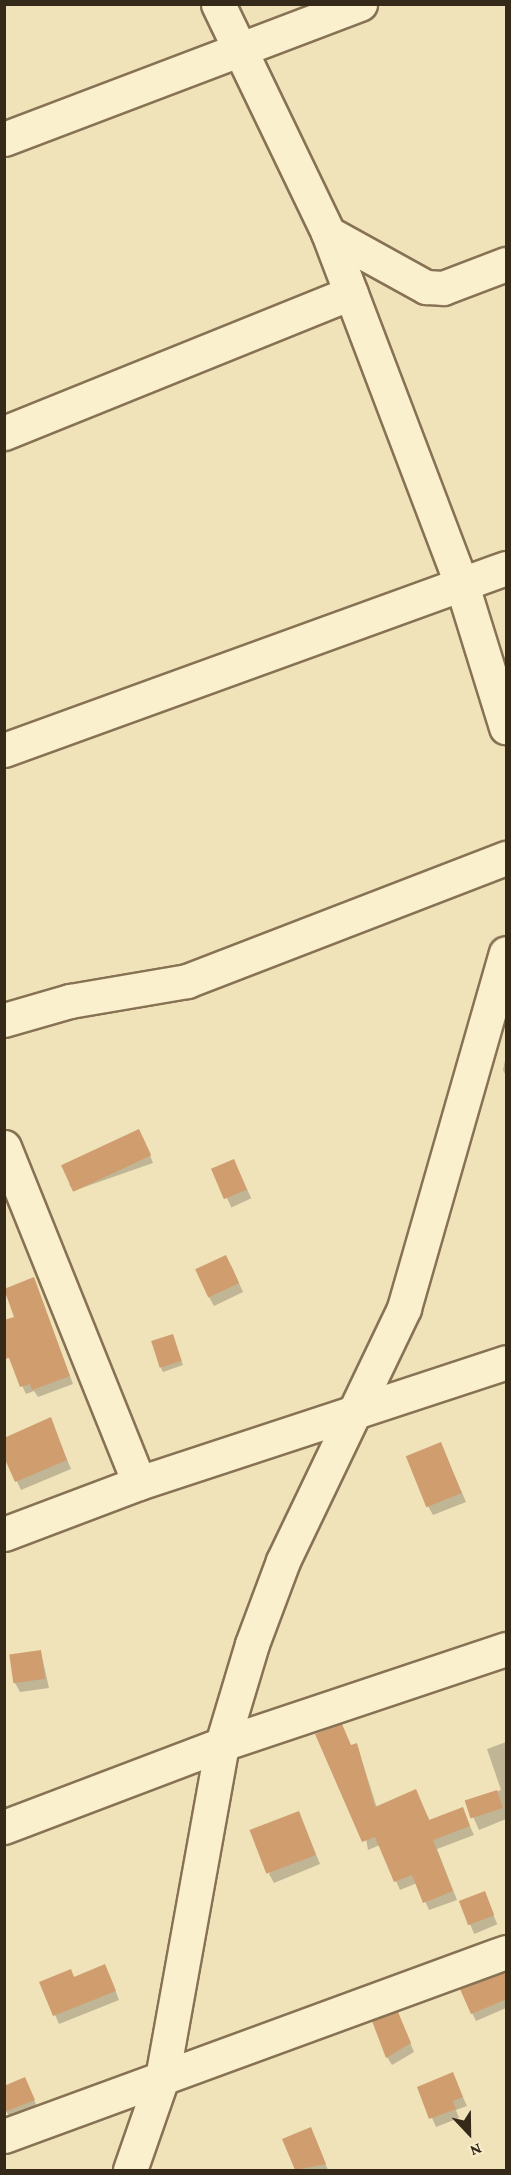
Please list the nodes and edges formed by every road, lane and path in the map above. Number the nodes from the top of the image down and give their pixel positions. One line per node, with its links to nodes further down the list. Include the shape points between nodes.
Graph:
1 (218, 4): 3 (street)
2 (360, 4): 3 (street)
3 (238, 50): 4 (street); 5 (street)
4 (4, 139)
5 (328, 233): 6 (street, via 426,286 443,288); 7 (street)
6 (507, 264)
7 (351, 293): 8 (street); 10 (street)
8 (4, 433)
9 (507, 568): 10 (street)
10 (462, 585): 11 (street); 12 (street)
11 (507, 727)
12 (4, 750)
13 (507, 858): 15 (street, via 187,981 70,1001)
14 (507, 953): 18 (street, via 404,1308)
15 (4, 1020)
16 (4, 1148): 19 (street)
17 (507, 1362): 18 (street)
18 (352, 1416): 19 (street); 22 (street, via 283,1562)
19 (139, 1483): 20 (street)
20 (4, 1534)
21 (507, 1649): 22 (street)
22 (222, 1744): 23 (street); 25 (street)
23 (4, 1827)
24 (507, 1952): 25 (street)
25 (162, 2078): 26 (street); 27 (street)
26 (4, 2136)
27 (130, 2170)

